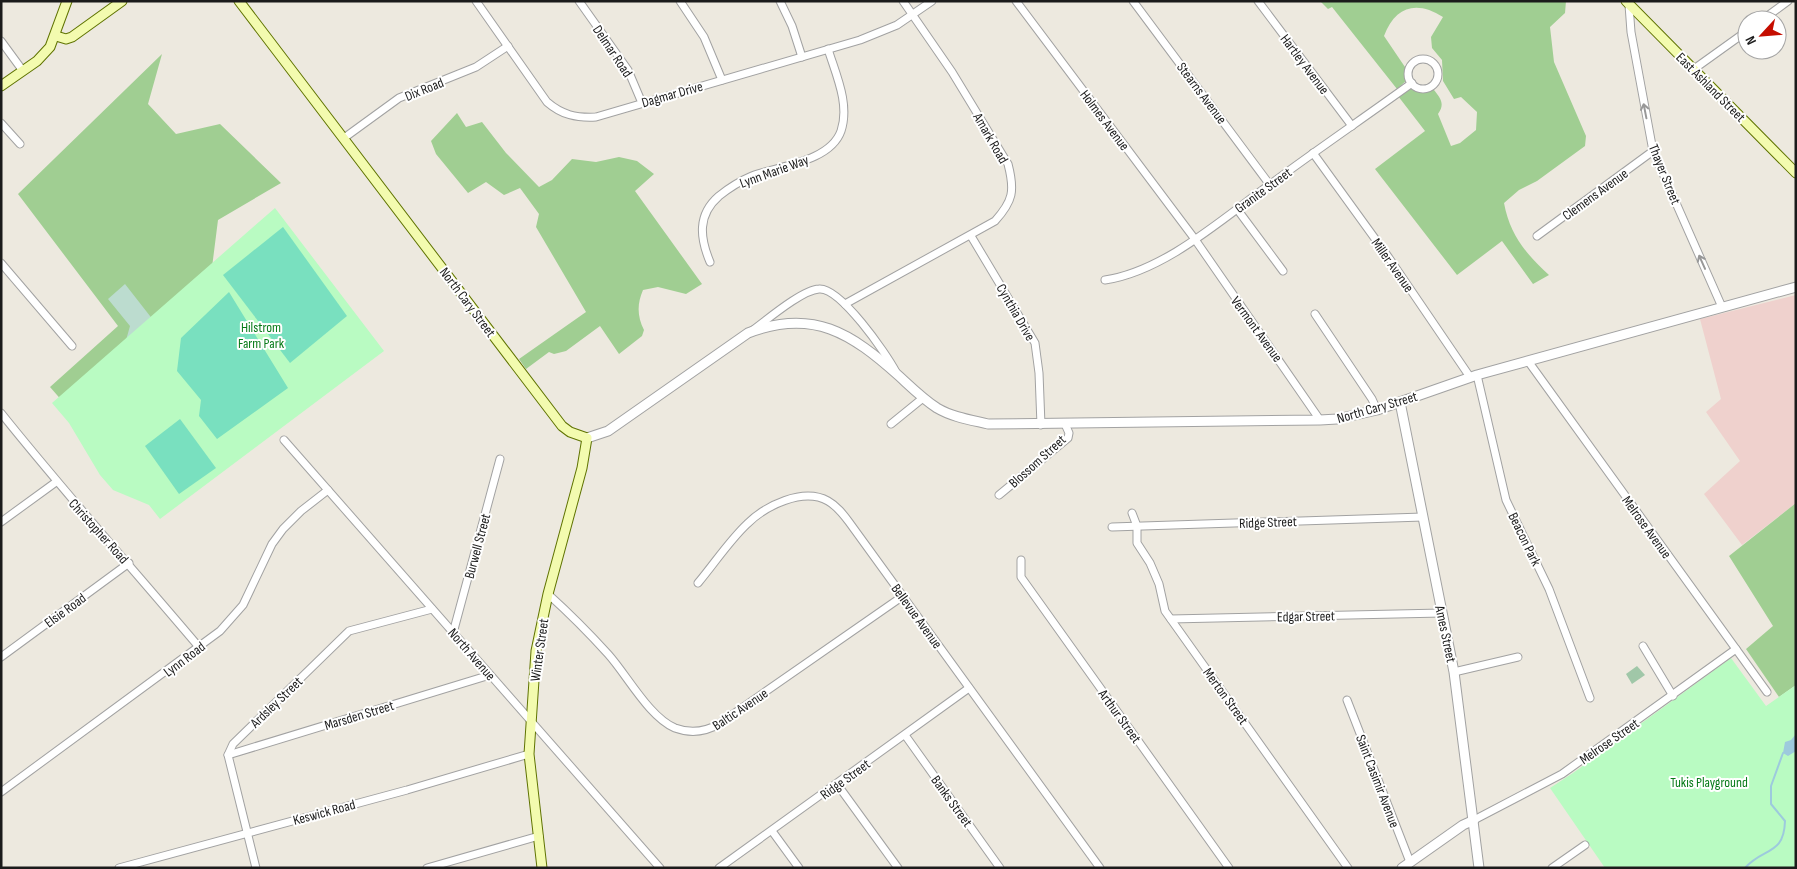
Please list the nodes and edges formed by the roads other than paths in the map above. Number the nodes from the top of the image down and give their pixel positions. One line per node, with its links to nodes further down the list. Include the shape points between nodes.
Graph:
1 (66, 1): 17 (main road)
2 (122, 1): 17 (main road, via 72,37)
3 (240, 1): 31 (main road, North Cary Street)
4 (476, 1): 20 (street, Dagmar Drive)
5 (579, 1): 28 (street, Delmar Road, via 628,70)
6 (680, 1): 25 (street, via 704,37)
7 (780, 1): 22 (street)
8 (904, 1): 16 (street, Amark Road)
9 (932, 1): 16 (street, Dagmar Drive)
10 (1016, 1): 40 (street, Holmes Avenue)
11 (1133, 1): 36 (street, Stearns Avenue)
12 (1258, 1): 30 (street, Hartley Avenue)
13 (1788, 1): 15 (street)
14 (1628, 3): 23 (main road, East Ashland Street); 33 (street, Thayer Street, one-way to 14)
15 (1776, 10)
16 (914, 15): 21 (street, Dagmar Drive, via 879,34); 38 (street, Amark Road, via 1008,164 1013,181 1007,208)
17 (56, 36): 24 (main road, via 44,54)
18 (1737, 38): 23 (street)
19 (1, 42): 24 (street)
20 (508, 46): 28 (street, Dagmar Drive, via 547,102 563,113 596,116); 31 (street, Dix Road, via 476,67 399,98)
21 (828, 49): 22 (street, Dagmar Drive); 41 (street, Lynn Marie Way, via 844,106 837,139 809,159 751,176 716,199 708,208 701,234)
22 (802, 57): 25 (street, Dagmar Drive)
23 (1694, 69): 35 (main road, East Ashland Street)
24 (23, 71): 27 (main road)
25 (722, 80): 28 (street, Dagmar Drive)
26 (1412, 83): 26 (street, via 1422,89 1433,86 1438,75 1436,67 1426,60 1413,63 1409,75); 30 (street, Granite Street)
27 (1, 86)
28 (642, 103)
29 (1, 123): 32 (street)
30 (1352, 126): 34 (street, Granite Street)
31 (344, 138): 62 (main road, North Cary Street, via 562,426)
32 (20, 144)
33 (1653, 151): 39 (street, Clemens Avenue); 47 (street, Thayer Street, one-way to 33)
34 (1313, 154): 36 (street, Granite Street); 53 (street, Miller Avenue)
35 (1796, 173)
36 (1270, 184): 37 (street, Granite Street)
37 (1237, 209): 40 (street, Granite Street); 43 (street)
38 (971, 236): 46 (street, Amark Road); 61 (street, Cynthia Drive, via 1035,343)
39 (1537, 236)
40 (1194, 238): 44 (street, Granite Street, via 1155,264); 58 (street, Vermont Avenue)
41 (710, 262)
42 (1, 263): 50 (street)
43 (1283, 272)
44 (1105, 280)
45 (1796, 287): 47 (street, North Cary Street)
46 (845, 304): 49 (street, North Cary Street, via 830,291 820,288 808,291); 52 (street, North Cary Street)
47 (1722, 307): 51 (street, North Cary Street)
48 (1315, 314): 56 (street, via 1372,399)
49 (748, 333): 52 (street, North Cary Street, via 784,324 826,326 847,336); 62 (street, North Cary Street, via 608,431)
50 (72, 346)
51 (1528, 361): 53 (street, North Cary Street); 84 (street, Melrose Avenue)
52 (898, 374): 54 (street, North Cary Street)
53 (1474, 376): 55 (street, North Cary Street); 92 (street, Beacon Park, via 1506,500 1550,589)
54 (922, 398): 59 (street); 61 (street, North Cary Street, via 956,416 988,424)
55 (1400, 402): 56 (street, North Cary Street); 69 (street, Ames Street)
56 (1376, 410): 58 (street, North Cary Street)
57 (1, 413): 65 (street, Christopher Road)
58 (1320, 420): 60 (street, North Cary Street)
59 (891, 424)
60 (1065, 424): 61 (street, North Cary Street); 67 (street, Blossom Street, via 1068,438)
61 (1041, 425)
62 (587, 438): 76 (main road, Winter Street)
63 (284, 440): 66 (street, North Avenue)
64 (500, 459): 81 (street, Burwell Street)
65 (56, 482): 70 (street); 74 (street, Christopher Road)
66 (328, 490): 78 (street, North Avenue); 83 (street, Lynn Road, via 283,529 272,544 243,606 220,631)
67 (999, 495)
68 (1132, 513): 71 (street, Merton Street)
69 (1423, 517): 71 (street, Ridge Street); 79 (street, Ames Street)
70 (1, 522)
71 (1137, 526): 72 (street, Ridge Street); 80 (street, Merton Street, via 1137,543 1156,577 1165,611)
72 (1112, 527)
73 (1021, 560): 116 (street, Arthur Street, via 1021,577)
74 (129, 563): 83 (street, Christopher Road); 85 (street, Elsie Road)
75 (698, 583): 77 (street, Bellevue Avenue, via 746,525 762,512 790,500 816,498 827,500 839,510)
76 (548, 594): 77 (street, Baltic Avenue, via 607,653 658,716 676,728 696,732 719,724); 94 (main road, Winter Street, via 536,652)
77 (903, 596): 89 (street, Bellevue Avenue)
78 (432, 609): 81 (street, North Avenue); 97 (street, Ardsley Street, via 348,632 232,744)
79 (1442, 613): 80 (street, Edgar Street); 87 (street, Ames Street)
80 (1171, 619): 117 (street, Merton Street)
81 (453, 633): 88 (street, North Avenue)
82 (1643, 646): 91 (street)
83 (199, 647): 99 (street, Lynn Road)
84 (1736, 649): 90 (street, Melrose Avenue); 91 (street, Melrose Street)
85 (1, 657)
86 (1518, 657): 87 (street)
87 (1454, 672): 100 (street, Ames Street)
88 (490, 675): 94 (street, North Avenue); 97 (street, Marsden Street)
89 (969, 688): 95 (street, Ridge Street); 115 (street, Bellevue Avenue)
90 (1767, 692)
91 (1672, 696): 100 (street, Melrose Street, via 1562,774)
92 (1590, 698)
93 (1347, 700): 105 (street, Saint Casimir Avenue)
94 (530, 721): 96 (main road, Winter Street); 110 (street, North Avenue)
95 (905, 735): 98 (street, Ridge Street); 114 (street, Banks Street)
96 (529, 754): 102 (street, Keswick Road); 103 (main road, Winter Street)
97 (228, 755): 102 (street)
98 (837, 784): 101 (street, Ridge Street); 113 (street)
99 (1, 792)
100 (1474, 820): 105 (street); 118 (street, Ames Street)
101 (772, 831): 111 (street, Ridge Street); 112 (street)
102 (246, 833): 106 (street, Keswick Road); 107 (street)
103 (539, 836): 108 (street); 109 (main road, Winter Street)
104 (1585, 845): 119 (street)
105 (1406, 865)
106 (119, 868)
107 (256, 868)
108 (427, 868)
109 (542, 868)
110 (660, 868)
111 (719, 868)
112 (798, 868)
113 (898, 868)
114 (1000, 868)
115 (1100, 868)
116 (1229, 868)
117 (1348, 868)
118 (1480, 868)
119 (1552, 868)

